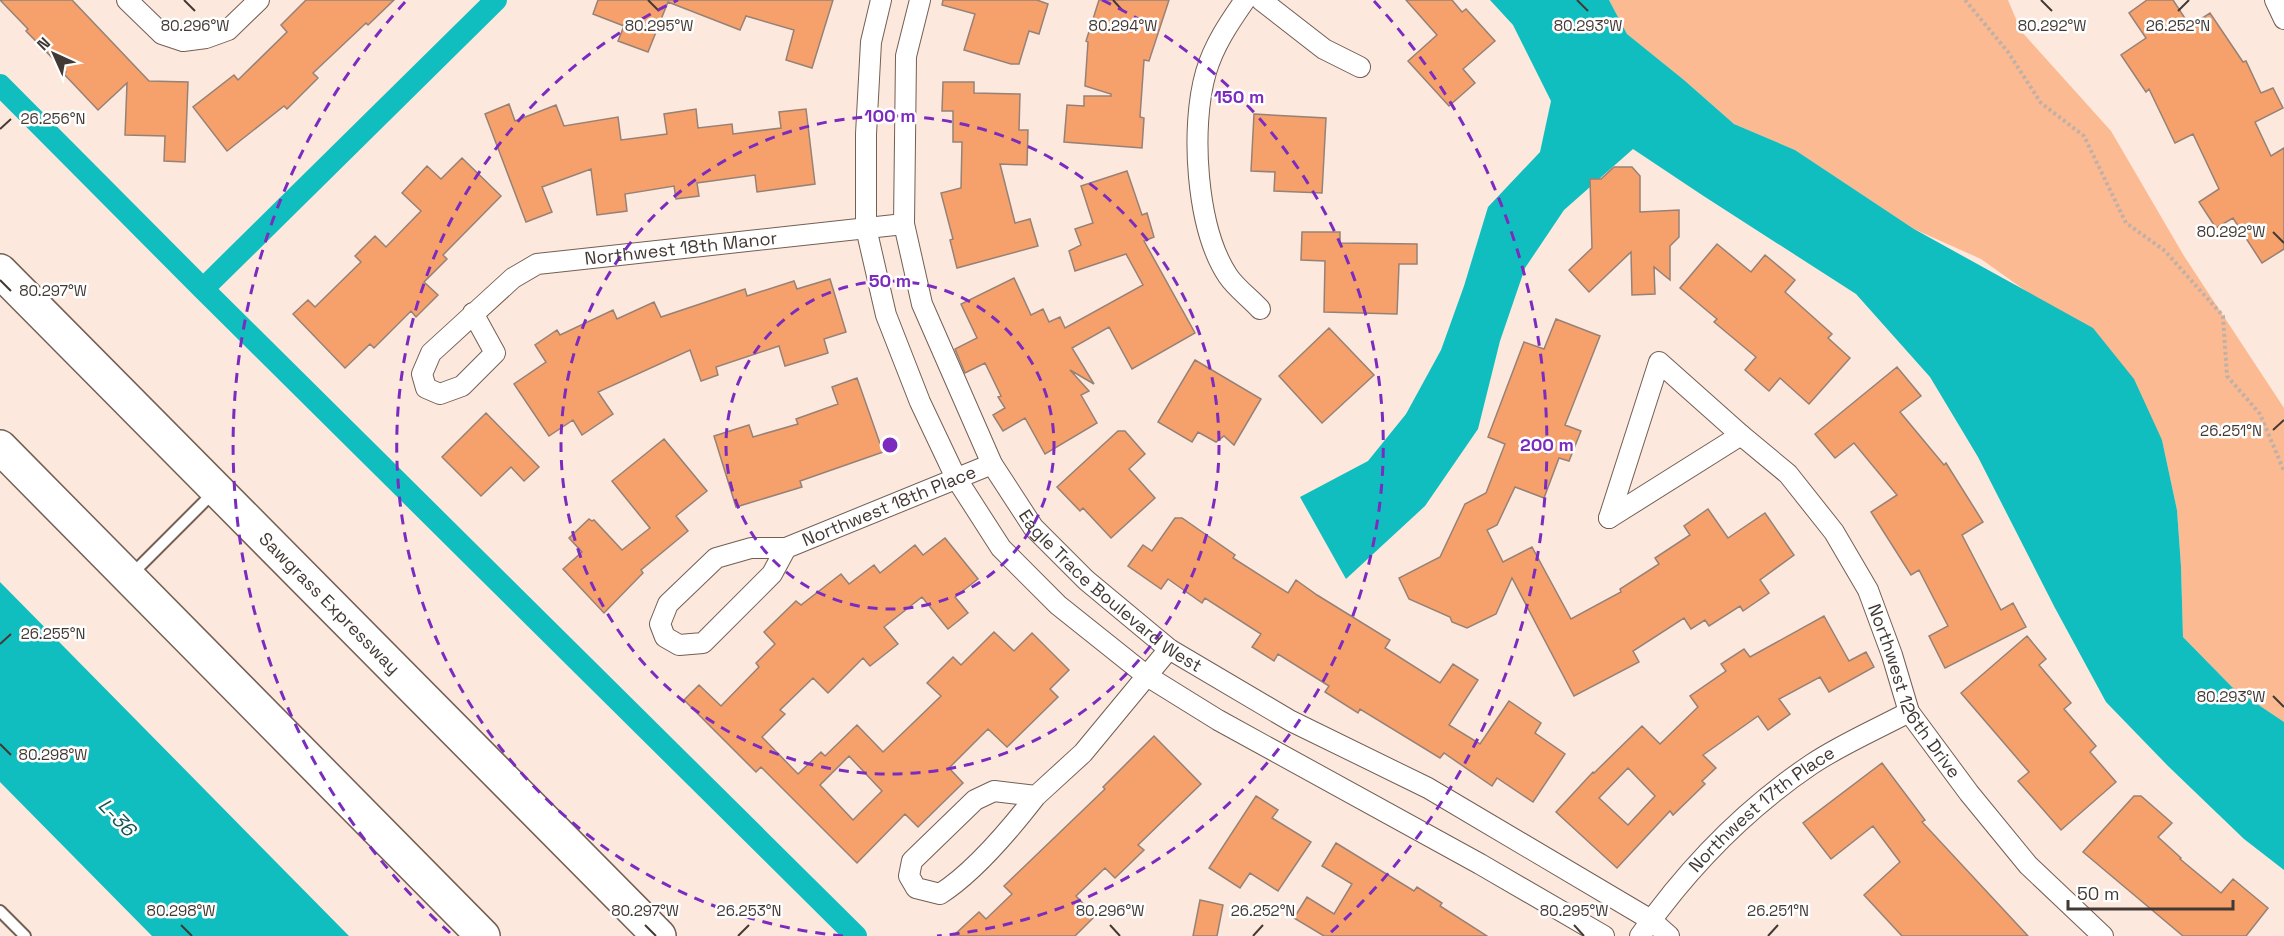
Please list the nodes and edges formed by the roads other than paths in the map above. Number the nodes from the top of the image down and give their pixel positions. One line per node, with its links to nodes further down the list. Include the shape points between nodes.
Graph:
1 (127, 0): 2 (street, via 162,34 183,41 228,30)
2 (259, 0)
3 (881, 0): 11 (street, Eagle Trace Boulevard West, via 871,42)
4 (921, 0): 10 (street, Eagle Trace Boulevard West, via 906,56)
5 (1245, 0): 13 (street, via 1220,37 1206,73 1198,120 1198,165 1205,219 1218,257 1229,278)
6 (1261, 0): 9 (street, via 1324,49)
7 (2275, 0): 8 (street)
8 (2284, 20)
9 (1360, 68)
10 (904, 224): 11 (street, Northwest 18th Manor); 17 (street, Eagle Trace Boulevard West, via 922,304)
11 (866, 228): 14 (street, Northwest 18th Manor, via 537,264 513,278); 18 (street, Eagle Trace Boulevard West, via 886,315 920,402)
12 (0, 271): 19 (highway, Sawgrass Expressway)
13 (1260, 309)
14 (473, 313)
15 (1741, 435): 15 (street, Northwest 126th Drive, via 1659,362 1609,518); 24 (street, Northwest 126th Drive, via 1788,474 1834,532 1868,590)
16 (0, 447): 21 (highway)
17 (992, 464): 18 (street, Northwest 18th Place); 22 (street, Eagle Trace Boulevard West, via 1033,527 1086,580)
18 (956, 478): 20 (street, Northwest 18th Place); 23 (street, Eagle Trace Boulevard West, via 1001,548 1058,605)
19 (216, 490): 21 (lane); 30 (highway, Sawgrass Expressway)
20 (786, 548): 20 (street, Northwest 18th Place, via 751,548 716,558 668,604 660,624 665,636 679,645 703,643 772,574)
21 (129, 577): 29 (highway)
22 (1169, 649): 23 (street); 27 (street, Eagle Trace Boulevard West, via 1291,721 1428,788)
23 (1147, 676): 25 (street, via 1083,753); 31 (street, Eagle Trace Boulevard West, via 1218,720)
24 (1910, 712): 27 (street, Northwest 17th Place, via 1814,763 1749,811 1692,870); 33 (street, Northwest 126th Drive, via 1969,794 2028,865)
25 (1036, 796): 25 (street, via 994,791 975,800 912,861 909,876 916,888 940,894 955,884)
26 (0, 911): 28 (lane)
27 (1646, 928): 32 (street, Eagle Trace Boulevard West)
28 (25, 936)
29 (483, 936)
30 (659, 936)
31 (1604, 936)
32 (1669, 936)
33 (2103, 936)

